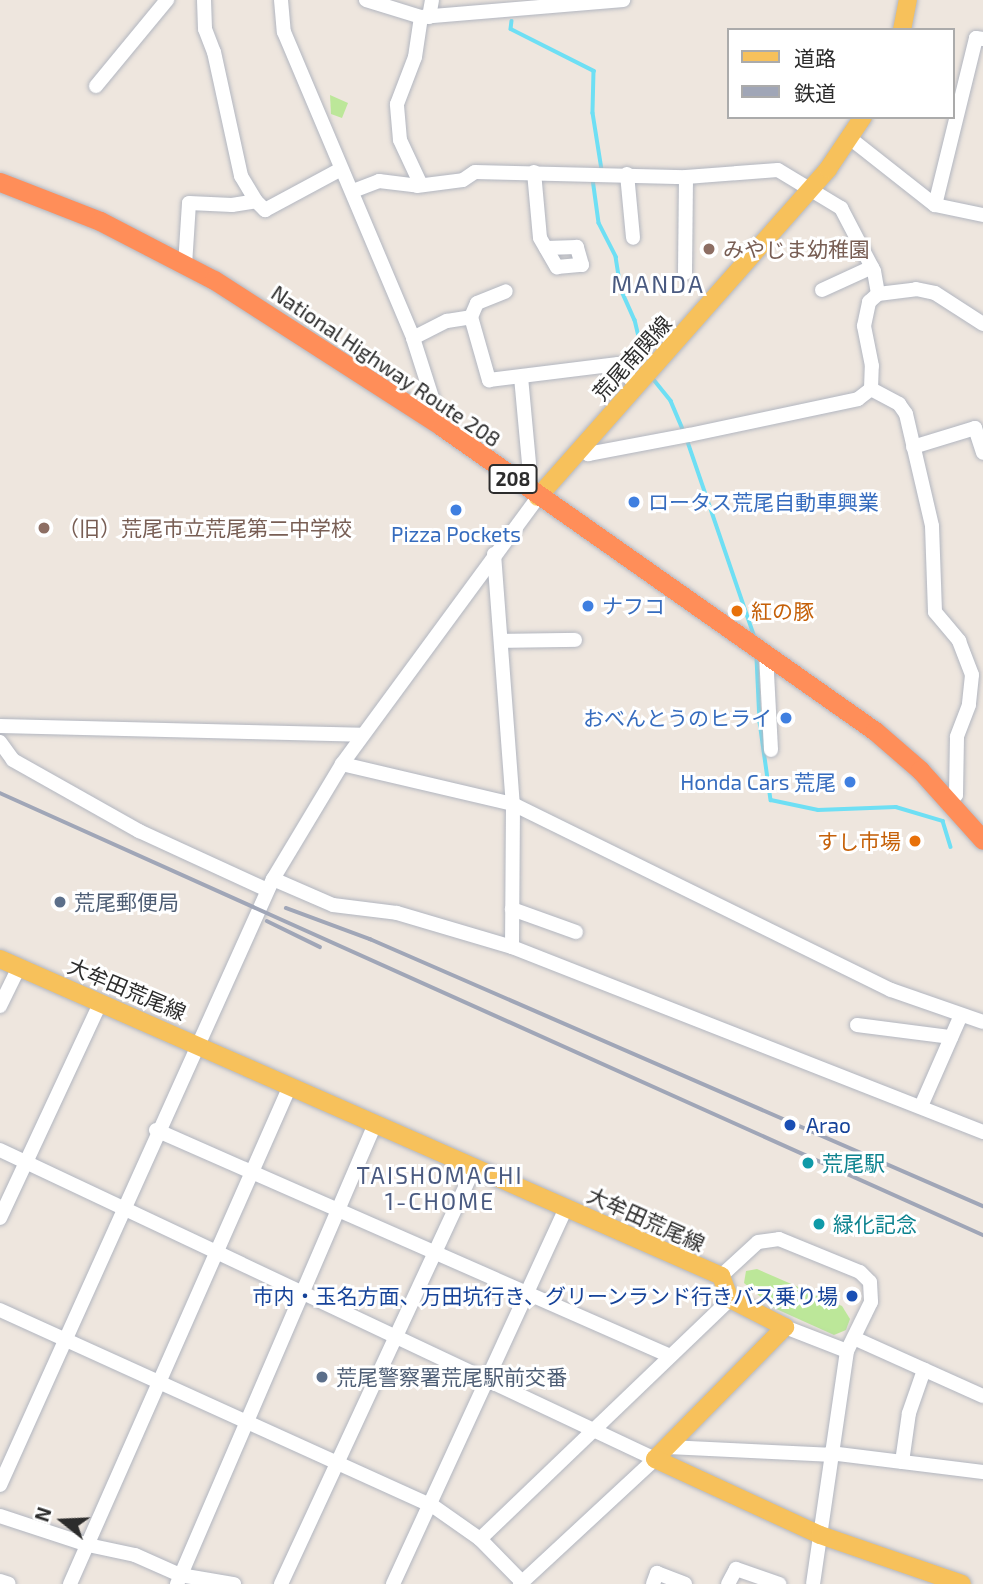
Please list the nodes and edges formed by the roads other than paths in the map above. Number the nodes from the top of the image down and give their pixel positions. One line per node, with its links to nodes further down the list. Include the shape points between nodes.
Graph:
1 (167, 0): 11 (street)
2 (204, 0): 22 (street, via 205,29 242,176)
3 (281, 0): 14 (street, via 284,32)
4 (366, 0): 8 (street)
5 (432, 0): 8 (street)
6 (623, 0): 8 (street)
7 (908, 0): 9 (main road)
8 (425, 17): 19 (street, via 397,104 400,140)
9 (902, 28)
10 (983, 39): 23 (street, via 976,38)
11 (96, 86)
12 (862, 119): 13 (main road, 荒尾南関線)
13 (852, 139): 20 (main road, 荒尾南関線); 23 (street)
14 (341, 169): 21 (street); 22 (street, via 265,210)
15 (534, 172): 16 (street); 19 (street, via 475,172 463,180); 26 (street, via 540,238)
16 (627, 174): 17 (street); 25 (street)
17 (686, 177): 20 (street, via 778,170); 29 (street)
18 (0, 182): 27 (highway, National Highway Route 208 / 208, via 100,221)
19 (421, 185): 21 (street, via 379,181)
20 (812, 187): 28 (street, via 841,208); 37 (main road, 荒尾南関線)
21 (353, 191): 35 (street)
22 (256, 201): 27 (street, via 189,203)
23 (935, 205): 24 (street)
24 (983, 215)
25 (633, 237)
26 (546, 248)
27 (185, 265): 39 (highway, National Highway Route 208 / 208, via 288,325)
28 (872, 267): 30 (street); 32 (street)
29 (685, 273)
30 (822, 290)
31 (506, 291): 33 (street, via 477,303)
32 (878, 294): 34 (street, via 935,293); 38 (street, via 870,302 864,326 872,366)
33 (471, 317): 35 (street, via 447,320); 36 (street, via 489,380)
34 (983, 324)
35 (413, 338): 39 (street)
36 (521, 377): 37 (street, via 618,364); 43 (street)
37 (638, 387): 40 (main road, 荒尾南関線)
38 (871, 389): 40 (street, via 858,399 689,435 588,454); 41 (street, via 906,414)
39 (441, 426): 44 (highway, National Highway Route 208 / 208)
40 (583, 447): 44 (main road, 荒尾南関線)
41 (913, 447): 42 (street, via 975,428); 49 (street, via 932,526 935,612)
42 (983, 453)
43 (529, 464)
44 (538, 497): 45 (street); 48 (highway, National Highway Route 208 / 208)
45 (494, 554): 47 (street); 51 (street)
46 (575, 640): 47 (street)
47 (501, 641): 56 (street)
48 (766, 653): 53 (street); 55 (highway, National Highway Route 208 / 208, via 875,731)
49 (978, 672): 55 (street, via 957,737 956,795)
50 (0, 726): 51 (street)
51 (362, 735): 54 (street)
52 (0, 743): 58 (street, via 13,760 139,831)
53 (771, 750)
54 (342, 764): 56 (street); 58 (street)
55 (950, 800): 57 (highway, National Highway Route 208 / 208)
56 (513, 804): 59 (street); 66 (street, via 891,990)
57 (983, 840)
58 (270, 884): 61 (street, via 333,905 397,912); 70 (street)
59 (512, 909): 60 (street); 61 (street)
60 (576, 932)
61 (512, 947): 72 (street)
62 (0, 959): 63 (main road, 大牟田荒尾線)
63 (19, 967): 64 (main road, 大牟田荒尾線); 65 (street)
64 (100, 1004): 70 (main road, 大牟田荒尾線); 77 (street)
65 (0, 1006)
66 (961, 1015): 67 (street); 69 (street)
67 (983, 1022)
68 (857, 1025): 69 (street)
69 (951, 1037): 72 (street)
70 (195, 1043): 71 (main road, 大牟田荒尾線); 74 (street)
71 (290, 1086): 73 (main road, 大牟田荒尾線); 79 (street)
72 (922, 1104): 75 (street)
73 (375, 1124): 78 (main road, 大牟田荒尾線); 82 (street)
74 (156, 1130): 79 (street); 81 (street)
75 (983, 1132)
76 (0, 1150): 77 (street)
77 (26, 1163): 81 (street); 83 (street)
78 (475, 1167): 80 (main road, 大牟田荒尾線); 84 (street)
79 (255, 1171): 82 (street); 85 (street)
80 (566, 1208): 86 (main road, 大牟田荒尾線); 87 (street)
81 (122, 1209): 85 (street); 93 (street)
82 (340, 1210): 84 (street); 88 (street)
83 (0, 1217)
84 (436, 1250): 87 (street); 92 (street)
85 (218, 1254): 88 (street); 97 (street)
86 (721, 1276): 89 (main road, 大牟田荒尾線); 94 (street, via 758,1242 779,1239 860,1272 870,1282 871,1302)
87 (528, 1292): 95 (street); 98 (street)
88 (303, 1294): 92 (street); 100 (street)
89 (730, 1299): 91 (main road); 95 (street)
90 (0, 1310): 93 (street)
91 (785, 1327): 94 (street); 102 (main road)
92 (396, 1338): 98 (street); 105 (street)
93 (65, 1339): 97 (street); 107 (street)
94 (851, 1345): 96 (street); 103 (street)
95 (670, 1356): 101 (street)
96 (924, 1370): 99 (street); 104 (street, via 909,1413)
97 (160, 1382): 100 (street); 112 (street)
98 (489, 1382): 101 (street); 108 (street)
99 (983, 1396)
100 (247, 1421): 105 (street); 113 (street)
101 (594, 1430): 102 (street); 111 (street)
102 (661, 1453): 103 (street); 110 (main road); 115 (street)
103 (830, 1454): 104 (street); 110 (street)
104 (902, 1462): 106 (street)
105 (337, 1463): 108 (street); 119 (street)
106 (983, 1472)
107 (0, 1485)
108 (433, 1506): 111 (street); 120 (street)
109 (0, 1516): 112 (street)
110 (820, 1535): 125 (street); 126 (main road)
111 (480, 1539): 115 (street)
112 (88, 1545): 113 (street, via 135,1555); 117 (street)
113 (178, 1580): 118 (street)
114 (0, 1581): 116 (street)
115 (521, 1583)
116 (9, 1584)
117 (71, 1584)
118 (234, 1584)
119 (281, 1584)
120 (393, 1584)
121 (653, 1584): 122 (street, via 657,1573)
122 (685, 1584)
123 (728, 1584): 124 (street, via 736,1569)
124 (779, 1584)
125 (813, 1584)
126 (962, 1584)

